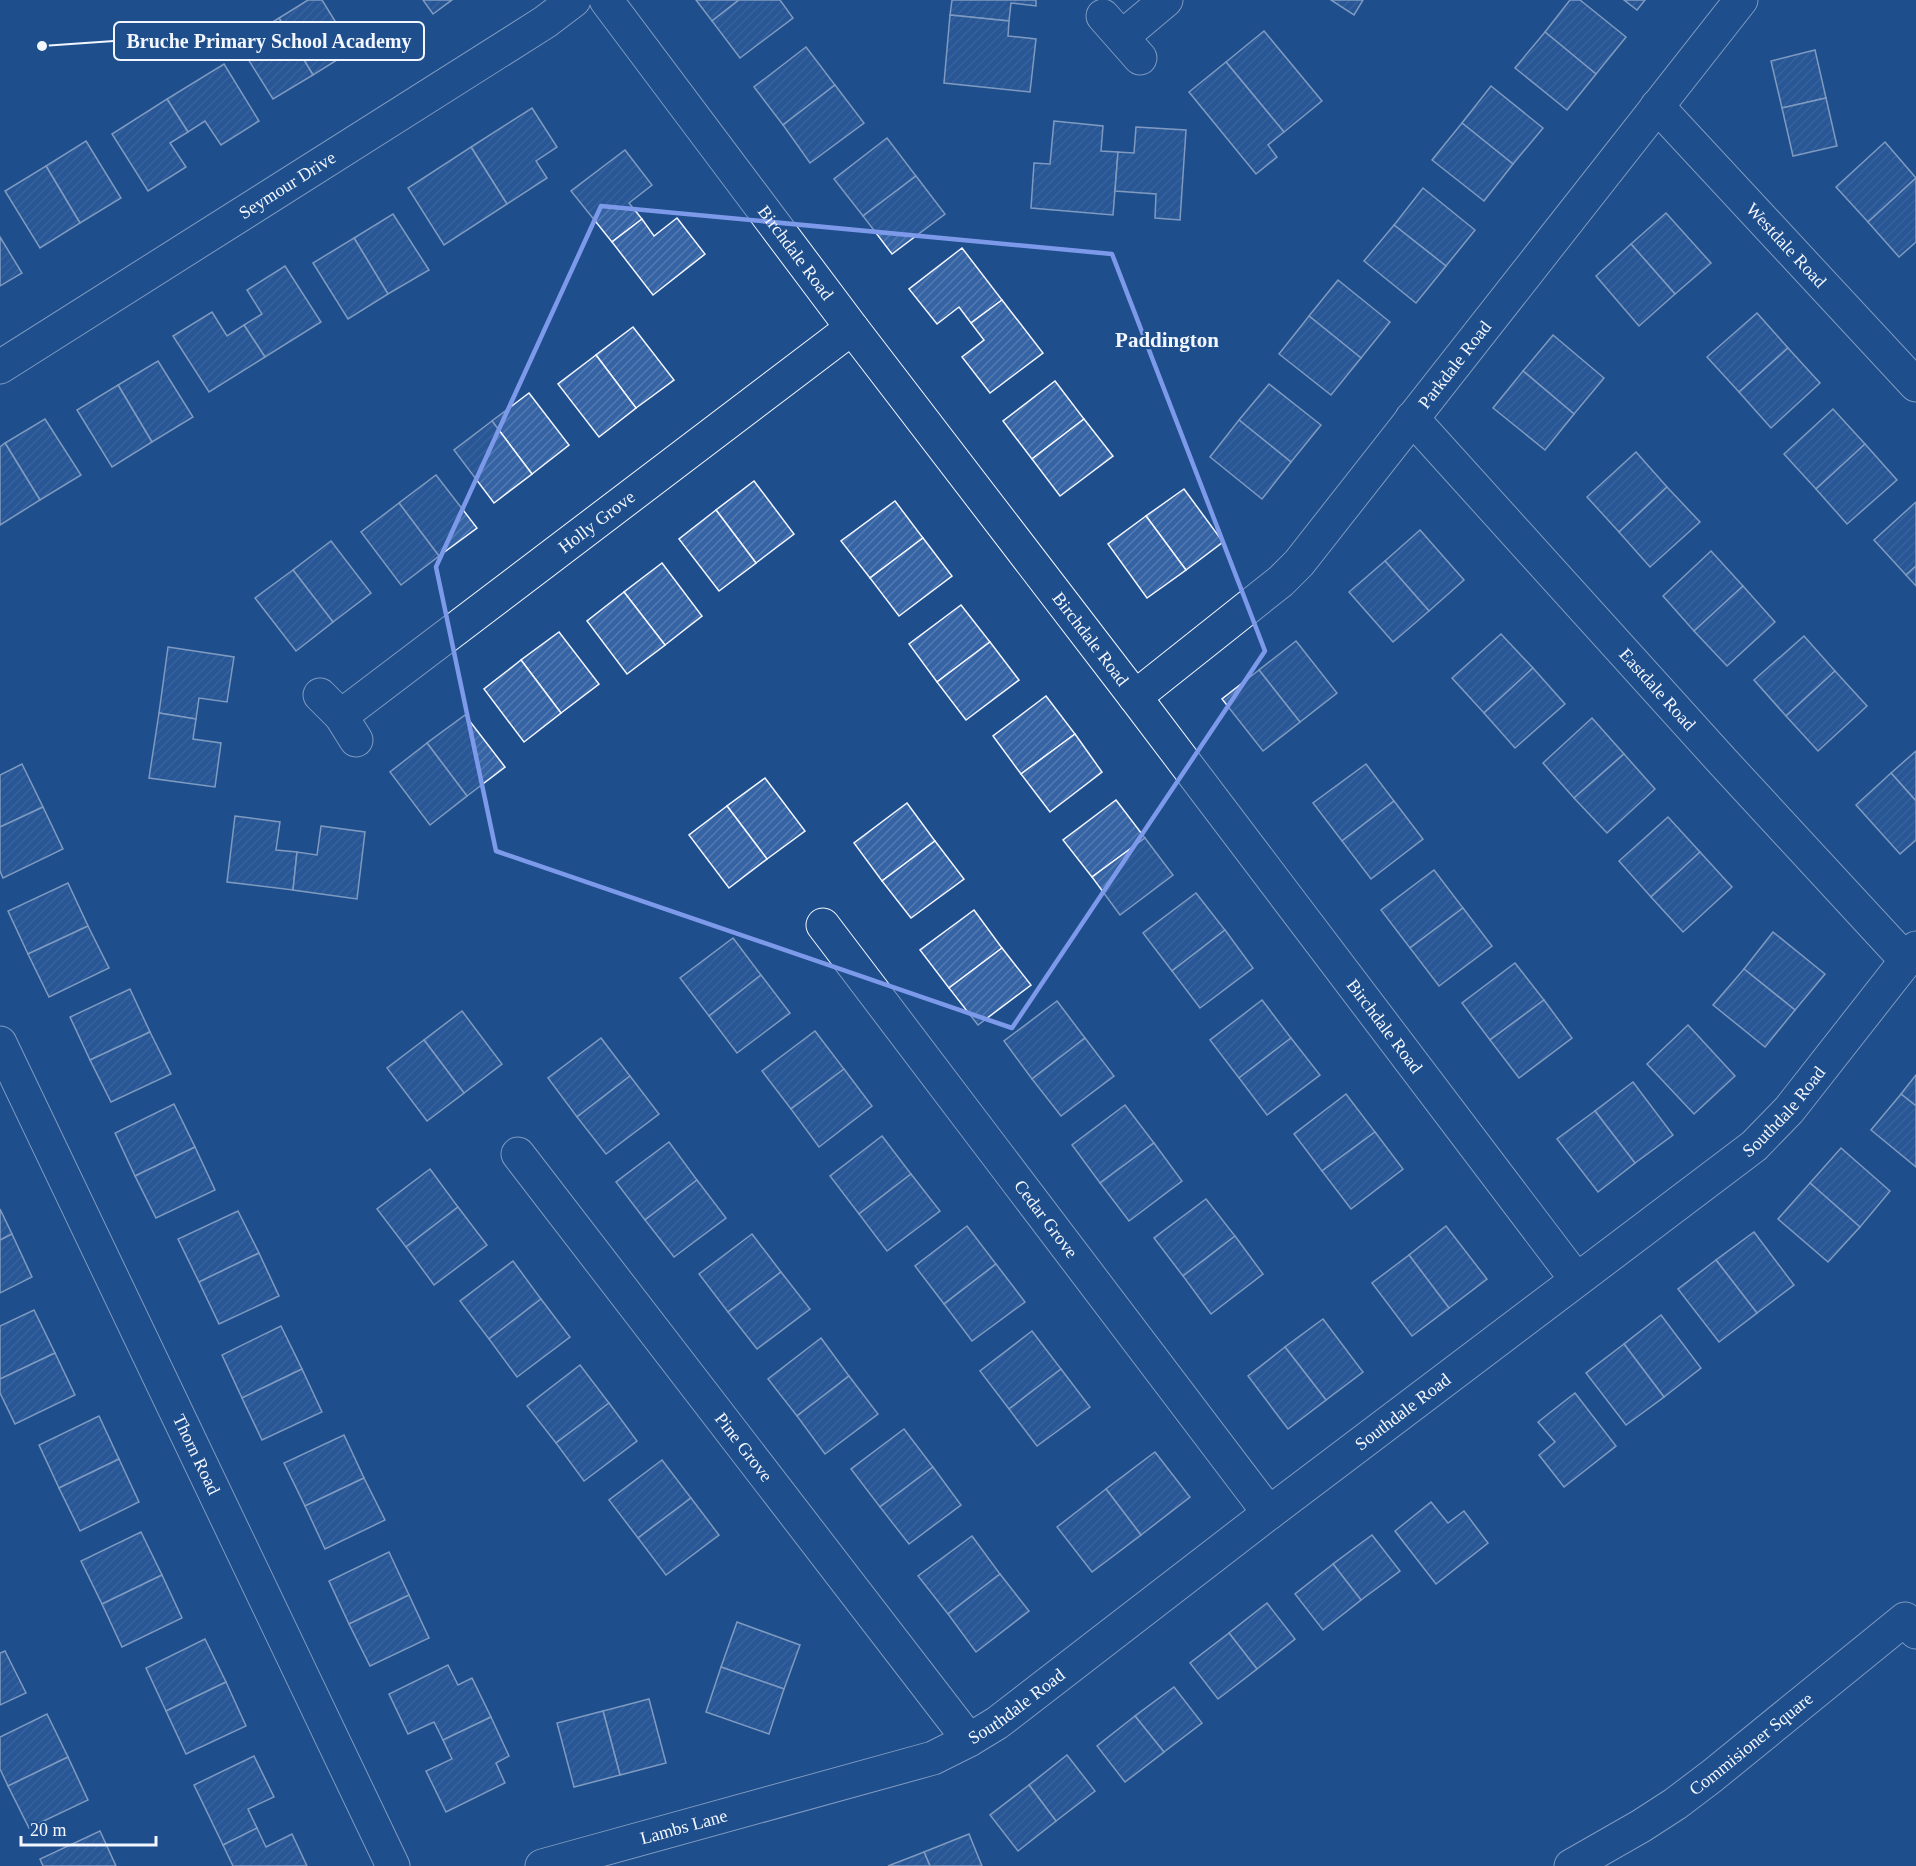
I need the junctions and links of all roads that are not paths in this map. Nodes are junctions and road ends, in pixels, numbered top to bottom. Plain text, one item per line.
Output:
1 (574, 0) edge
2 (606, 0) edge
3 (1166, 0) edge
4 (1741, 0) edge
5 (1122, 37) dead end
6 (1657, 106) junction
7 (852, 328) junction
8 (0, 367) edge
9 (1916, 385) edge
10 (1412, 418) junction
11 (1135, 697) junction
12 (339, 717) dead end
13 (822, 925) dead end
14 (1911, 954) edge
15 (0, 1043) edge
16 (518, 1154) dead end
17 (1576, 1279) junction
18 (1269, 1513) junction
19 (1912, 1620) edge
20 (969, 1740) junction
21 (825, 1787) joint
22 (393, 1866) edge
23 (542, 1866) edge
24 (1571, 1866) edge

1 - 8 street, Seymour Drive
2 - 7 street, Birchdale Road
3 - 5 street
4 - 6 street, Parkdale Road
6 - 9 street, Westdale Road
6 - 10 street, Parkdale Road
7 - 11 street, Birchdale Road
7 - 12 street, Holly Grove
10 - 11 street, Parkdale Road
10 - 14 street, Eastdale Road
11 - 17 street, Birchdale Road
13 - 18 street, Cedar Grove
14 - 17 street, Southdale Road
15 - 22 street, Thorn Road
16 - 20 street, Pine Grove
17 - 18 street, Southdale Road
18 - 20 street, Southdale Road
19 - 24 street, Commisioner Square
20 - 21 street, Southdale Road
21 - 23 street, Lambs Lane

